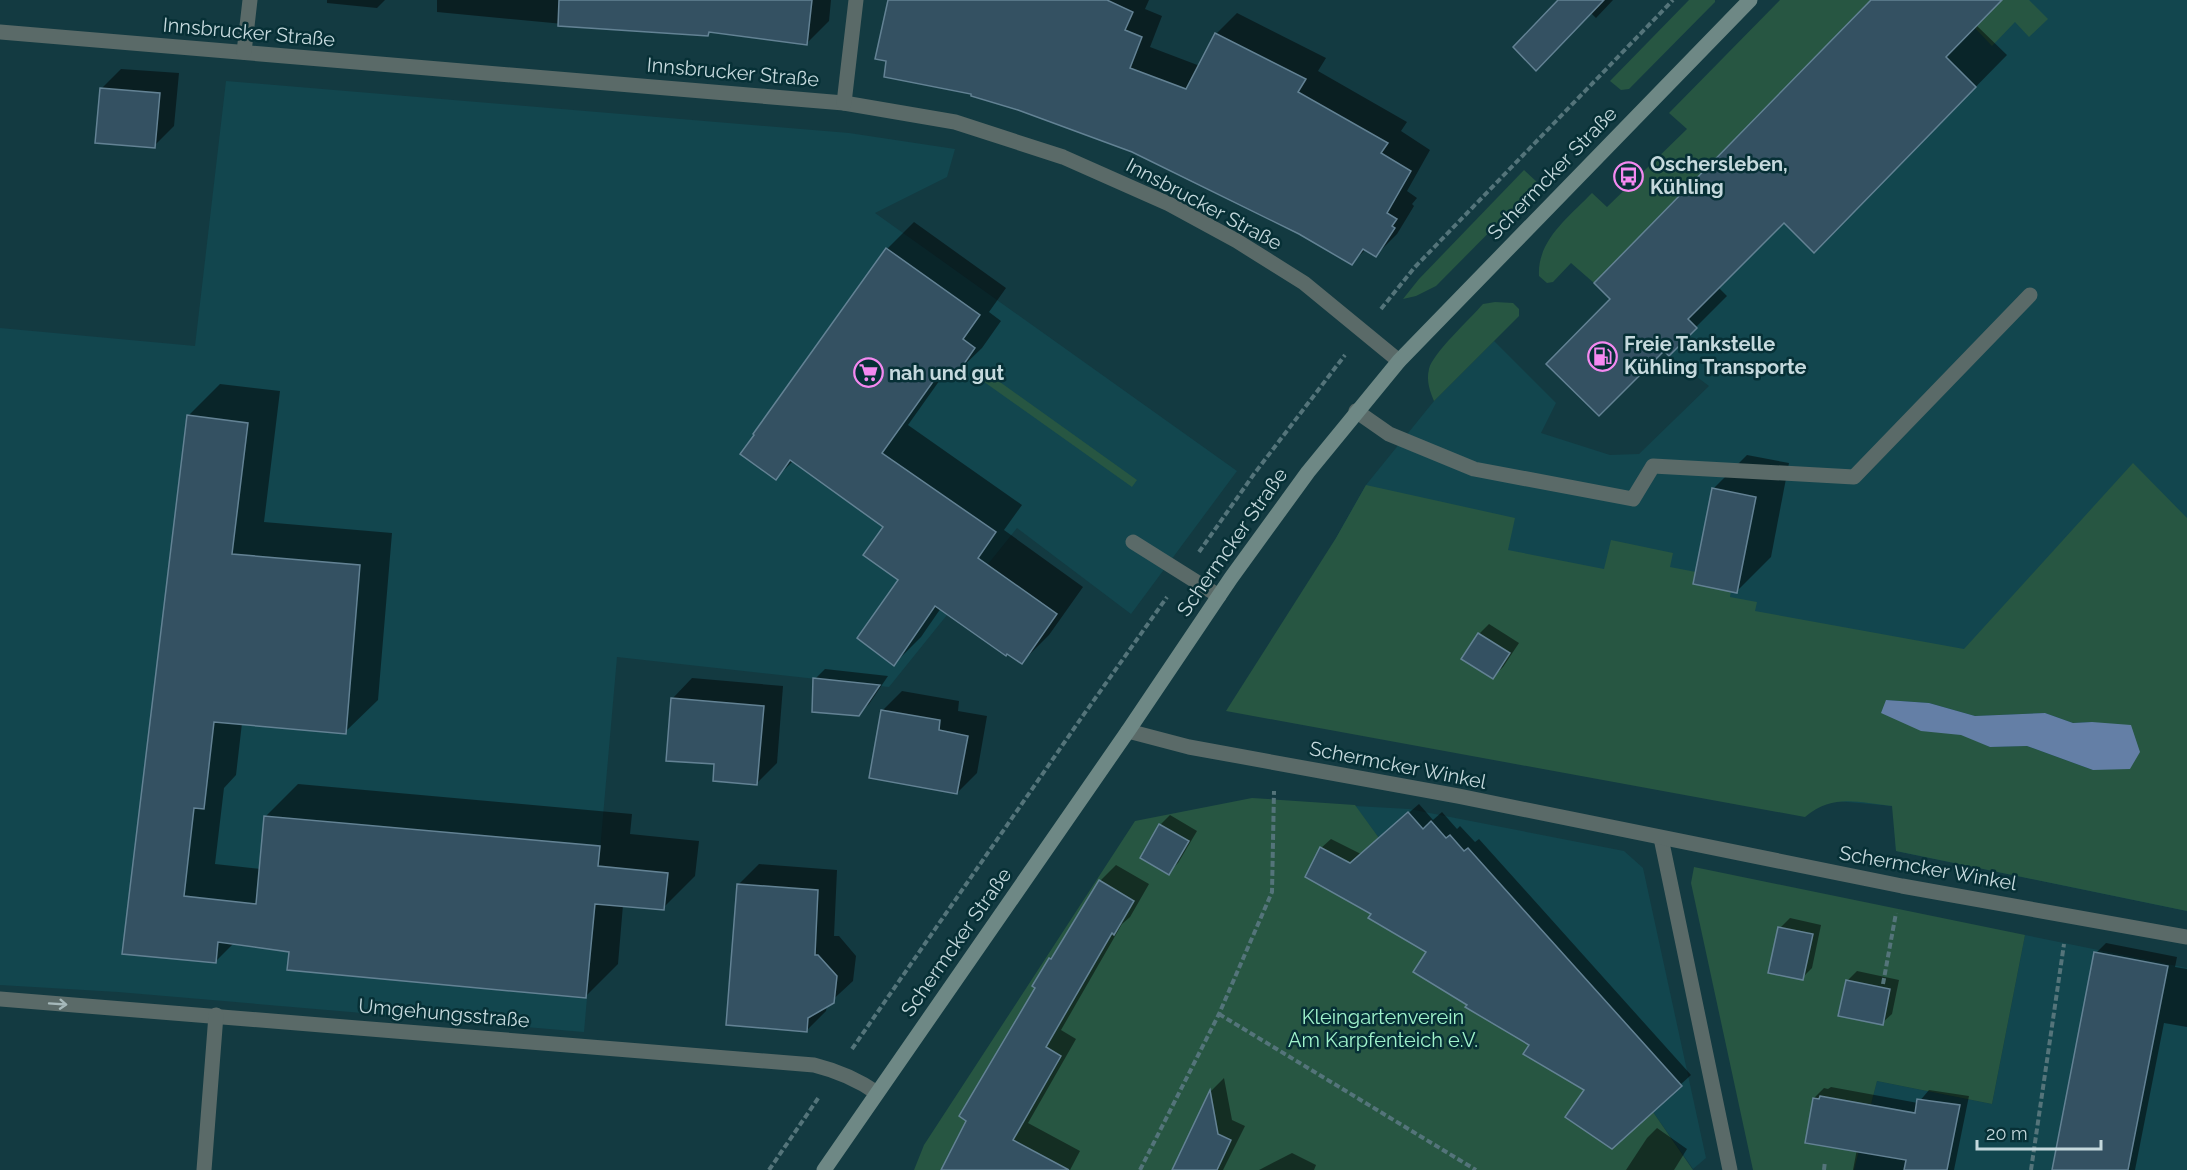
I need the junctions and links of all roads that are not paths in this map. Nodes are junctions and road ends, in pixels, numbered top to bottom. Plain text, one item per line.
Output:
1 (250, 0) edge
2 (856, 0) edge
3 (1750, 0) edge
4 (0, 32) edge
5 (244, 52) junction
6 (844, 103) junction
7 (2030, 296) dead end
8 (1399, 361) junction
9 (1356, 411) junction
10 (1133, 542) dead end
11 (1219, 596) junction
12 (1128, 730) junction
13 (1661, 838) junction
14 (2187, 937) edge
15 (0, 999) edge
16 (216, 1016) junction
17 (877, 1093) junction
18 (204, 1170) edge
19 (824, 1170) edge
20 (1730, 1170) edge

1 - 5 street
2 - 6 street
3 - 8 main road, Schermcker Straße
4 - 5 street, Innsbrucker Straße
5 - 6 street, Innsbrucker Straße
6 - 8 street, Innsbrucker Straße
7 - 9 street
8 - 9 main road, Schermcker Straße
9 - 11 main road, Schermcker Straße
10 - 11 street
11 - 12 main road, Schermcker Straße
12 - 13 street, Schermcker Winkel
12 - 17 main road, Schermcker Straße
13 - 14 street, Schermcker Winkel
13 - 20 street
15 -> 16 street, Umgehungsstraße
16 - 17 street, Umgehungsstraße
16 - 18 street
17 - 19 main road, Schermcker Straße

